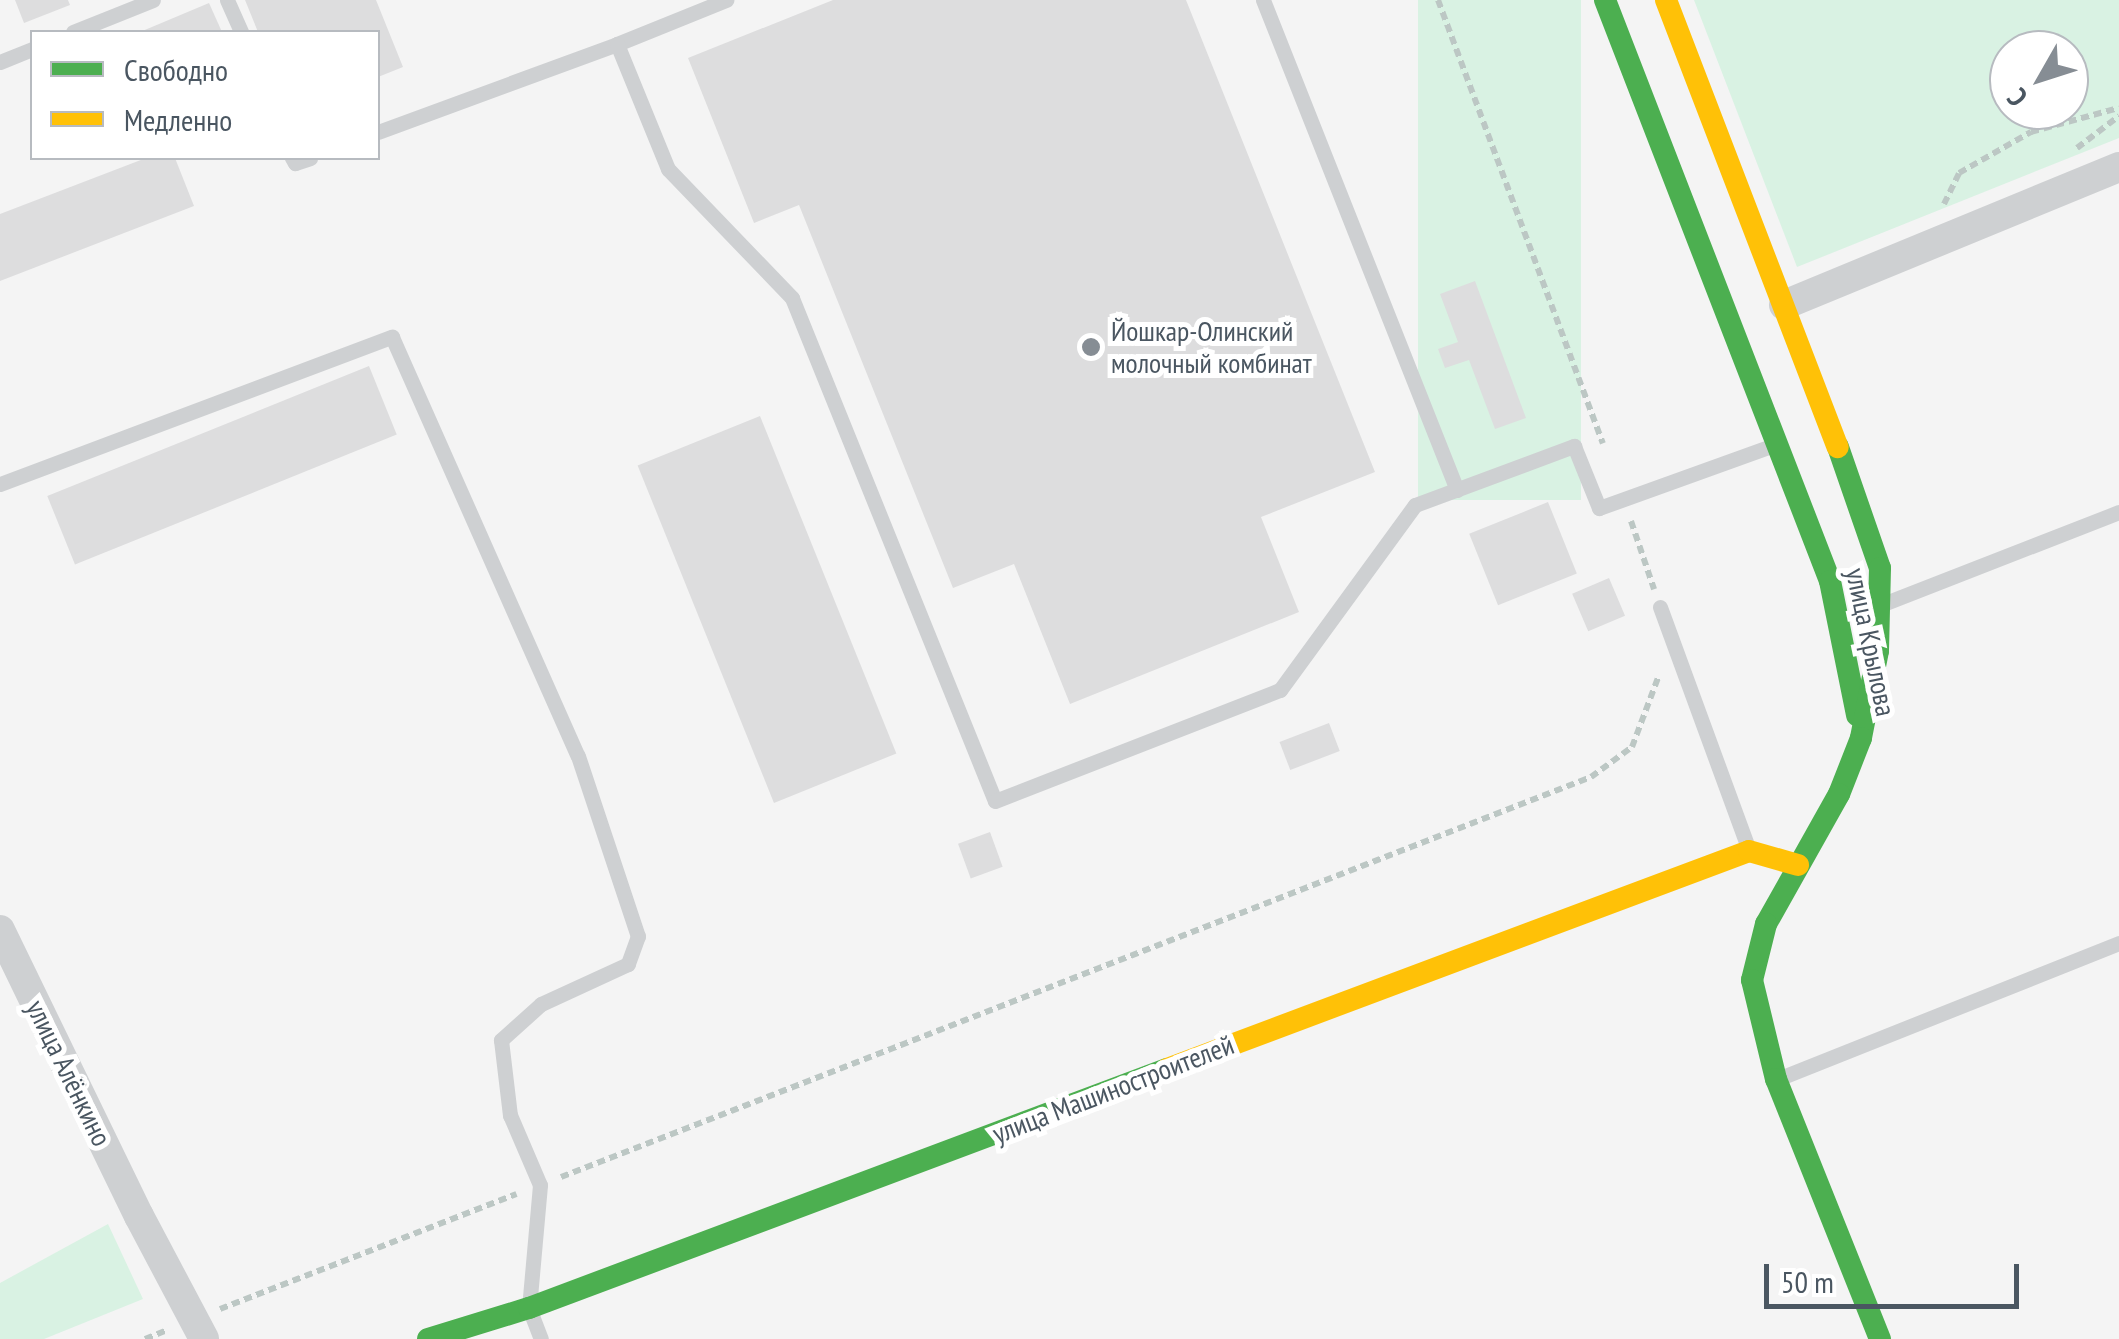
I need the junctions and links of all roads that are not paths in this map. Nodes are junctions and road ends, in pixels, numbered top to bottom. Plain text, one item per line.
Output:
1 (153, 0) edge
2 (227, 0) edge
3 (726, 0) edge
4 (1263, 0) edge
5 (1634, 0) edge
6 (1666, 0) edge
7 (1607, 5) edge
8 (78, 30) edge
9 (240, 30) edge
10 (616, 44) junction
11 (30, 50) edge
12 (0, 62) edge
13 (380, 131) edge
14 (2119, 166) edge
15 (1784, 305) junction
16 (1778, 444) junction
17 (0, 484) edge
18 (1457, 490) junction
19 (2119, 512) edge
20 (1879, 606) junction
21 (1660, 607) road end
22 (1861, 738) junction
23 (1749, 851) junction
24 (1798, 865) junction
25 (0, 930) edge
26 (2119, 942) edge
27 (1776, 1079) junction
28 (529, 1308) junction
29 (198, 1330) edge
30 (428, 1339) edge
31 (540, 1339) edge
32 (1880, 1339) edge

1 - 8 lane
2 - 9 lane
3 - 10 lane
4 - 18 lane
5 - 7 street
6 - 15 street, улица Крылова
7 - 16 street, улица Крылова
10 - 13 lane
10 - 18 lane
11 - 12 lane
14 - 15 street
15 - 20 street, улица Крылова
16 - 18 lane
16 - 22 street, улица Крылова
17 - 28 lane
19 - 20 lane
20 - 22 street, улица Крылова
21 - 23 lane
22 - 24 street
23 - 24 street
23 - 28 street, улица Машиностроителей
24 - 27 street
25 - 29 street, улица Алёнкино
26 - 27 lane
27 - 32 street
28 - 30 street, улица Машиностроителей
28 - 31 lane

